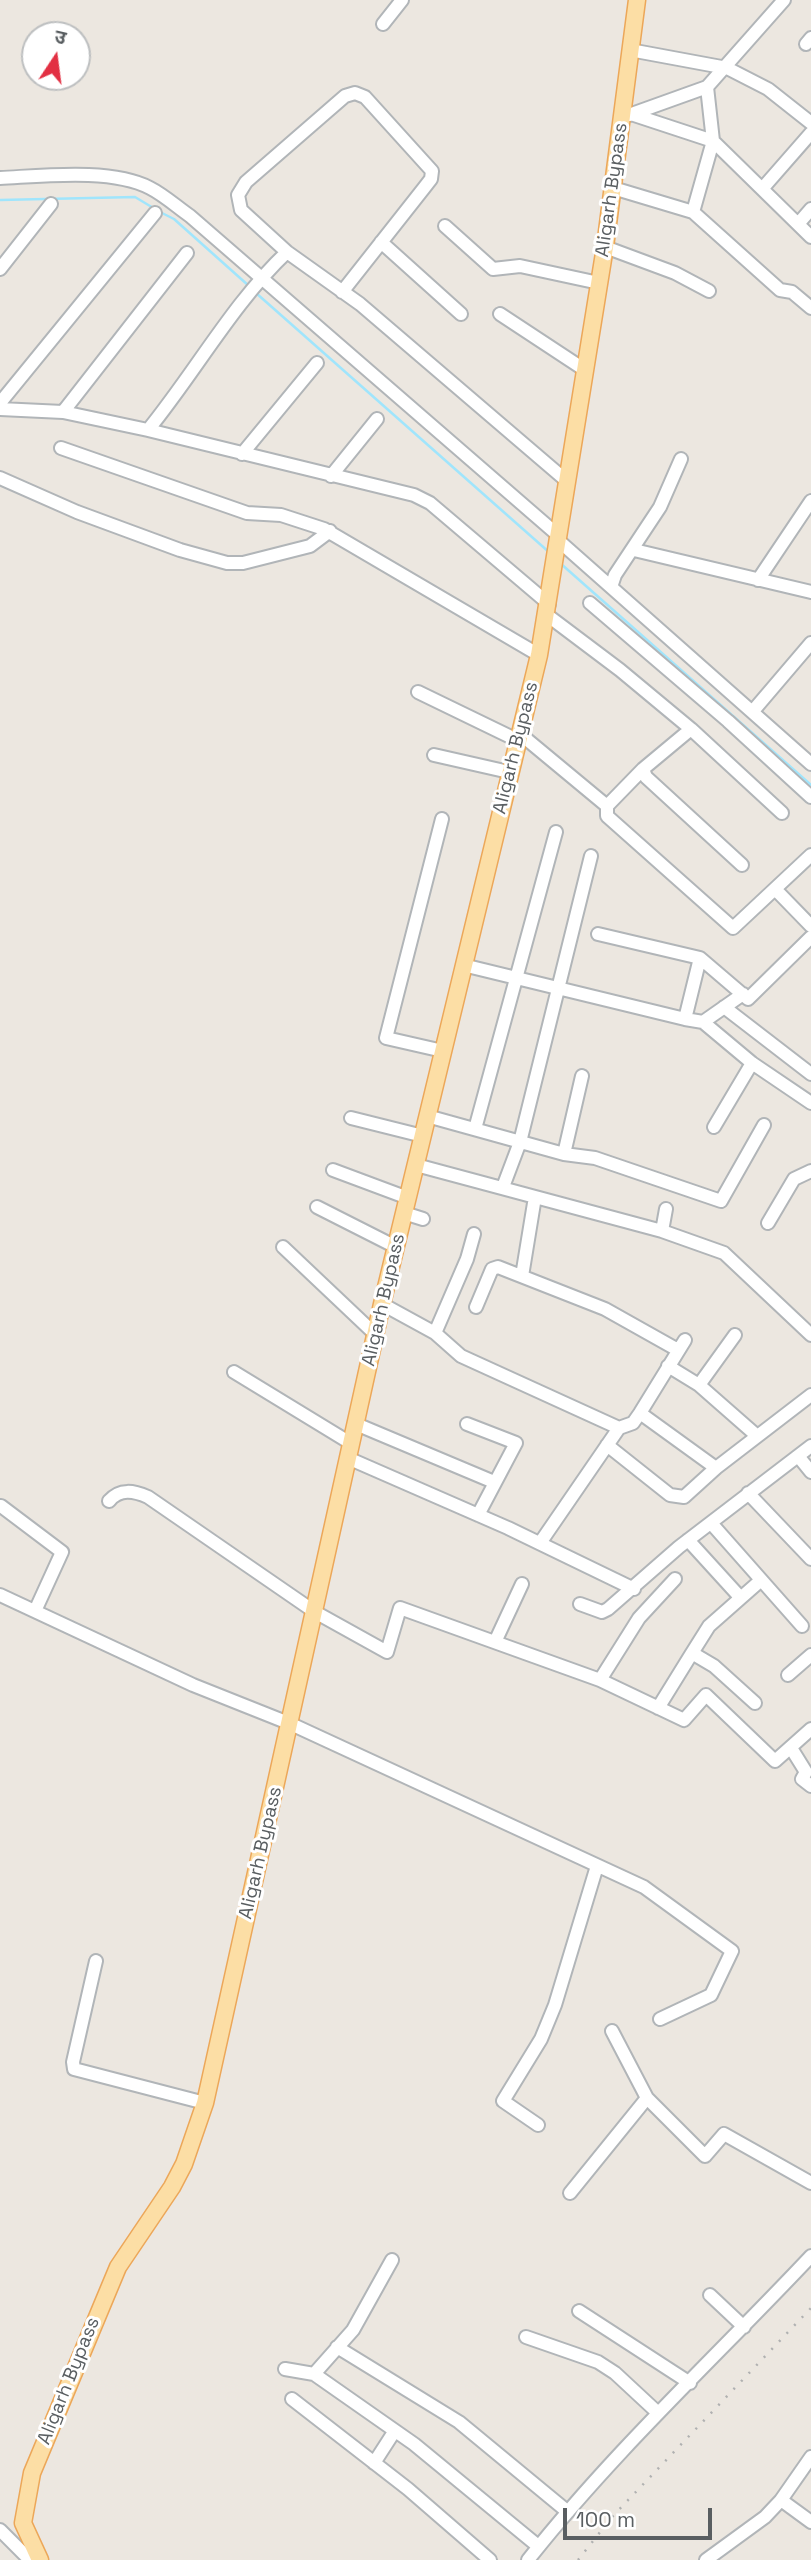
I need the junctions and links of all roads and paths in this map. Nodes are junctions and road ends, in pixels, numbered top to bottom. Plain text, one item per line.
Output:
1 (402, 0) edge
2 (637, 0) edge
3 (784, 0) edge
4 (383, 24) dead end
5 (630, 50) junction
6 (727, 68) junction
7 (707, 87) junction
8 (626, 116) junction
9 (811, 123) edge
10 (811, 133) edge
11 (713, 141) junction
12 (0, 178) edge
13 (613, 188) junction
14 (762, 189) junction
15 (51, 204) dead end
16 (811, 209) edge
17 (693, 212) junction
18 (155, 213) dead end
19 (798, 224) junction
20 (445, 226) dead end
21 (811, 237) edge
22 (381, 242) junction
23 (605, 247) junction
24 (287, 252) junction
25 (187, 253) dead end
26 (0, 268) edge
27 (255, 283) junction
28 (599, 283) junction
29 (709, 291) dead end
30 (342, 292) junction
31 (811, 308) edge
32 (461, 314) dead end
33 (500, 314) dead end
34 (317, 363) dead end
35 (585, 370) junction
36 (0, 403) edge
37 (0, 409) edge
38 (63, 412) junction
39 (377, 419) dead end
40 (148, 430) junction
41 (61, 448) dead end
42 (242, 454) junction
43 (681, 459) dead end
44 (331, 476) junction
45 (0, 478) edge
46 (568, 482) junction
47 (811, 502) edge
48 (805, 521) edge
49 (330, 531) junction
50 (558, 542) junction
51 (634, 550) junction
52 (758, 579) junction
53 (611, 587) junction
54 (811, 592) edge
55 (590, 603) dead end
56 (548, 610) junction
57 (811, 643) edge
58 (539, 655) junction
59 (418, 692) dead end
60 (753, 711) junction
61 (691, 729) junction
62 (518, 736) junction
63 (434, 755) dead end
64 (811, 764) edge
65 (643, 769) junction
66 (509, 772) junction
67 (811, 797) edge
68 (607, 806) junction
69 (782, 813) dead end
70 (442, 819) dead end
71 (556, 832) dead end
72 (811, 855) edge
73 (591, 856) dead end
74 (742, 865) dead end
75 (775, 889) junction
76 (811, 926) edge
77 (598, 934) dead end
78 (811, 937) edge
79 (700, 958) junction
80 (463, 965) junction
81 (516, 978) junction
82 (557, 988) junction
83 (743, 994) junction
84 (724, 1007) junction
85 (685, 1019) junction
86 (703, 1022) junction
87 (443, 1051) junction
88 (752, 1063) junction
89 (811, 1074) edge
90 (582, 1076) dead end
91 (811, 1103) edge
92 (427, 1116) junction
93 (351, 1118) dead end
94 (765, 1125) dead end
95 (715, 1127) dead end
96 (475, 1129) junction
97 (422, 1136) junction
98 (520, 1142) junction
99 (564, 1154) junction
100 (416, 1165) junction
101 (333, 1170) dead end
102 (811, 1171) edge
103 (503, 1187) junction
104 (536, 1197) junction
105 (406, 1206) junction
106 (317, 1207) dead end
107 (666, 1209) dead end
108 (423, 1219) dead end
109 (768, 1223) dead end
110 (662, 1231) junction
111 (474, 1234) dead end
112 (283, 1247) dead end
113 (396, 1247) junction
114 (522, 1276) junction
115 (382, 1304) junction
116 (476, 1307) dead end
117 (435, 1333) junction
118 (376, 1335) junction
119 (735, 1335) dead end
120 (811, 1335) edge
121 (668, 1366) junction
122 (234, 1372) dead end
123 (699, 1385) junction
124 (811, 1395) edge
125 (640, 1413) junction
126 (356, 1424) junction
127 (467, 1424) dead end
128 (619, 1429) junction
129 (756, 1435) junction
130 (607, 1446) junction
131 (811, 1446) edge
132 (351, 1452) junction
133 (798, 1456) junction
134 (716, 1468) junction
135 (811, 1472) edge
136 (494, 1482) junction
137 (748, 1493) junction
138 (109, 1501) dead end
139 (1, 1506) edge
140 (478, 1516) junction
141 (711, 1523) junction
142 (688, 1540) junction
143 (540, 1543) junction
144 (811, 1559) edge
145 (675, 1579) dead end
146 (760, 1581) junction
147 (522, 1584) dead end
148 (634, 1589) junction
149 (0, 1595) edge
150 (740, 1596) junction
151 (580, 1604) dead end
152 (35, 1611) junction
153 (315, 1612) junction
154 (802, 1626) dead end
155 (495, 1642) junction
156 (692, 1653) junction
157 (811, 1654) edge
158 (788, 1675) dead end
159 (600, 1680) junction
160 (755, 1703) dead end
161 (658, 1708) junction
162 (291, 1724) junction
163 (811, 1729) edge
164 (791, 1748) junction
165 (811, 1786) edge
166 (597, 1866) junction
167 (96, 1961) dead end
168 (660, 2020) dead end
169 (612, 2031) dead end
170 (648, 2098) junction
171 (205, 2103) junction
172 (538, 2125) dead end
173 (811, 2183) edge
174 (570, 2193) dead end
175 (811, 2256) edge
176 (392, 2260) dead end
177 (710, 2295) dead end
178 (579, 2311) dead end
179 (744, 2328) junction
180 (526, 2337) dead end
181 (337, 2347) junction
182 (285, 2369) dead end
183 (314, 2374) junction
184 (690, 2383) junction
185 (292, 2399) dead end
186 (657, 2412) junction
187 (394, 2432) junction
188 (811, 2456) edge
189 (374, 2463) junction
190 (781, 2500) junction
191 (568, 2512) junction
192 (811, 2522) edge
193 (0, 2530) edge
194 (538, 2546) junction
195 (30, 2560) edge
196 (40, 2560) edge
197 (490, 2560) edge
198 (528, 2560) edge
199 (706, 2560) edge

1 - 4 street
2 - 5 main road, Aligarh Bypass
3 - 6 street
5 - 6 street
5 - 8 main road, Aligarh Bypass
6 - 7 street
6 - 9 street
7 - 8 street
7 - 11 street
8 - 11 street
8 - 13 main road, Aligarh Bypass
10 - 14 street
11 - 14 street
11 - 17 street
12 - 27 street
13 - 17 street
13 - 23 main road, Aligarh Bypass
14 - 19 street
15 - 26 street
16 - 19 street
17 - 31 street
18 - 36 street
19 - 21 street
20 - 28 street
22 - 24 street
22 - 30 street
22 - 32 street
23 - 28 main road, Aligarh Bypass
23 - 29 street
24 - 27 street
24 - 30 street
25 - 38 street
27 - 40 street
27 - 50 street
28 - 35 main road, Aligarh Bypass
30 - 46 street
33 - 35 street
34 - 42 street
35 - 46 main road, Aligarh Bypass
37 - 38 street
38 - 40 street
39 - 44 street
40 - 42 street
41 - 49 street
42 - 44 street
43 - 51 street
44 - 56 street
45 - 49 street
46 - 50 main road, Aligarh Bypass
47 - 48 street
48 - 52 street
49 - 58 street
50 - 53 street
50 - 56 main road, Aligarh Bypass
51 - 52 street
51 - 53 street
52 - 54 street
53 - 60 street
55 - 67 street
56 - 58 main road, Aligarh Bypass
56 - 61 street
57 - 60 street
58 - 62 main road, Aligarh Bypass
59 - 62 street
60 - 64 street
61 - 65 street
61 - 69 street
62 - 66 main road, Aligarh Bypass
62 - 68 street
63 - 66 street
65 - 68 street
65 - 74 street
66 - 80 main road, Aligarh Bypass
68 - 75 street
70 - 87 street
71 - 81 street
72 - 75 street
73 - 82 street
75 - 76 street
77 - 79 street
78 - 83 street
79 - 83 street
79 - 85 street
80 - 81 street
80 - 87 main road, Aligarh Bypass
81 - 82 street
81 - 96 street
82 - 85 street
82 - 98 street
83 - 84 street
84 - 86 street
84 - 89 street
85 - 86 street
86 - 88 street
87 - 92 main road, Aligarh Bypass
88 - 91 street
88 - 95 street
90 - 99 street
92 - 96 street
92 - 97 main road, Aligarh Bypass
93 - 97 street
94 - 99 street
96 - 98 street
97 - 100 main road, Aligarh Bypass
98 - 99 street
98 - 103 street
100 - 103 street
100 - 105 main road, Aligarh Bypass
101 - 105 street
102 - 109 street
103 - 104 street
104 - 110 street
104 - 114 street
105 - 108 street
105 - 113 main road, Aligarh Bypass
106 - 113 street
107 - 110 street
110 - 120 street
111 - 117 street
112 - 118 street
113 - 115 main road, Aligarh Bypass
114 - 116 street
114 - 121 street
115 - 117 street
115 - 118 main road, Aligarh Bypass
117 - 128 street
118 - 126 main road, Aligarh Bypass
119 - 123 street
121 - 123 street
121 - 125 street
122 - 132 street
123 - 129 street
124 - 129 street
125 - 128 street
125 - 134 street
126 - 132 main road, Aligarh Bypass
126 - 136 street
127 - 136 street
128 - 130 street
129 - 134 street
130 - 134 street
130 - 143 street
131 - 133 street
132 - 140 street
132 - 153 main road, Aligarh Bypass
133 - 135 street
133 - 137 street
136 - 140 street
137 - 141 street
137 - 144 street
138 - 153 street
139 - 152 street
140 - 143 street
141 - 142 street
141 - 146 street
142 - 148 street
142 - 150 street
143 - 148 street
145 - 159 street
146 - 150 street
146 - 154 street
147 - 155 street
148 - 151 street
149 - 152 street
150 - 156 street
152 - 162 street
153 - 155 street
153 - 162 main road, Aligarh Bypass
155 - 159 street
156 - 160 street
156 - 161 street
157 - 158 street
159 - 161 street
161 - 164 street
162 - 166 street
162 - 171 main road, Aligarh Bypass
163 - 164 street
164 - 165 street
166 - 168 street
166 - 172 street
167 - 171 street
169 - 170 street
170 - 173 street
170 - 174 street
171 - 196 main road, Aligarh Bypass
175 - 179 street
176 - 181 street
177 - 179 street
178 - 184 street
179 - 184 street
180 - 186 street
181 - 183 street
181 - 191 street
182 - 183 street
183 - 187 street
184 - 186 street
185 - 189 street
186 - 191 street
187 - 189 street
187 - 194 street
188 - 190 street
189 - 197 street
190 - 192 street
190 - 199 street
191 - 194 street
193 - 195 street
194 - 198 street

